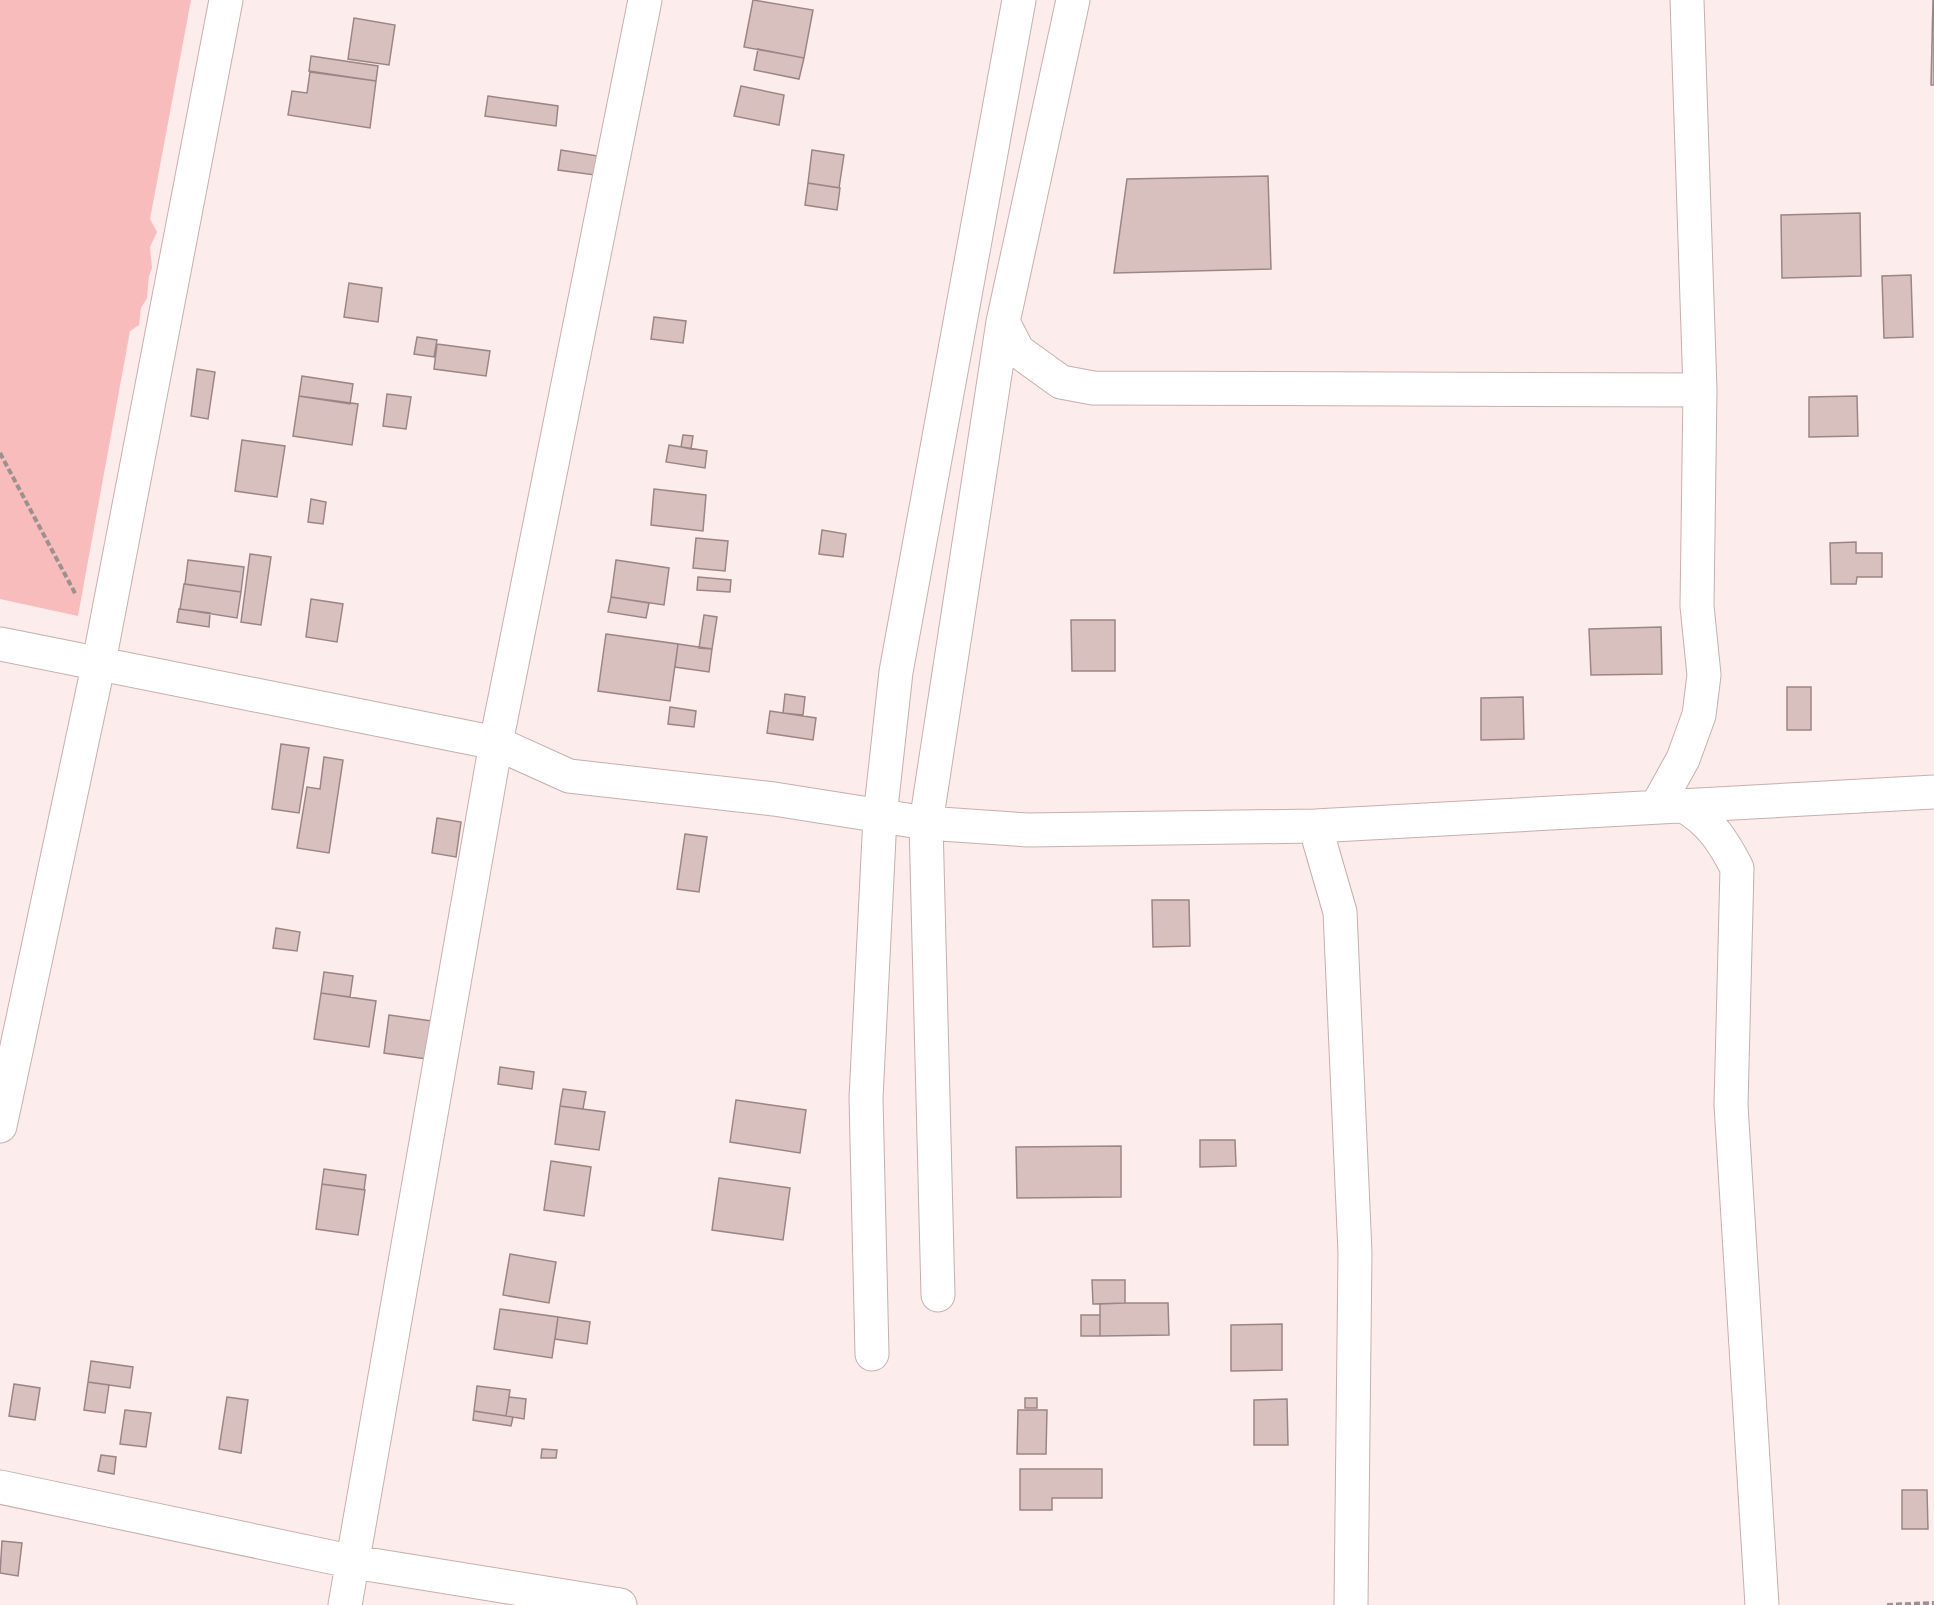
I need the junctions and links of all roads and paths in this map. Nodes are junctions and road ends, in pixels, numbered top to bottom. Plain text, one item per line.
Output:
1 (226, 0) edge
2 (645, 0) edge
3 (1019, 0) edge
4 (1073, 0) edge
5 (1688, 0) edge
6 (1003, 322) junction
7 (1700, 390) junction
8 (0, 453) edge
9 (79, 599) dead end
10 (0, 644) edge
11 (99, 662) junction
12 (496, 743) junction
13 (1934, 792) edge
14 (1671, 806) junction
15 (880, 817) junction
16 (926, 823) junction
17 (1315, 826) junction
18 (0, 1125) edge
19 (938, 1294) dead end
20 (872, 1354) dead end
21 (0, 1487) edge
22 (354, 1562) junction
23 (1934, 1603) edge
24 (345, 1605) edge
25 (621, 1605) edge
26 (1351, 1605) edge
27 (1762, 1605) edge
28 (1887, 1605) edge

1 - 11 street
2 - 12 street
3 - 15 street
4 - 6 street
5 - 7 street
6 - 7 street
6 - 16 street
7 - 14 street
8 - 9 path
10 - 11 street
11 - 12 street
11 - 18 street
12 - 15 street
12 - 22 street
13 - 14 street
14 - 17 street
14 - 27 street
15 - 16 street
15 - 20 street
16 - 17 street
16 - 19 street
17 - 26 street
21 - 22 street
22 - 24 street
22 - 25 street
23 - 28 path

